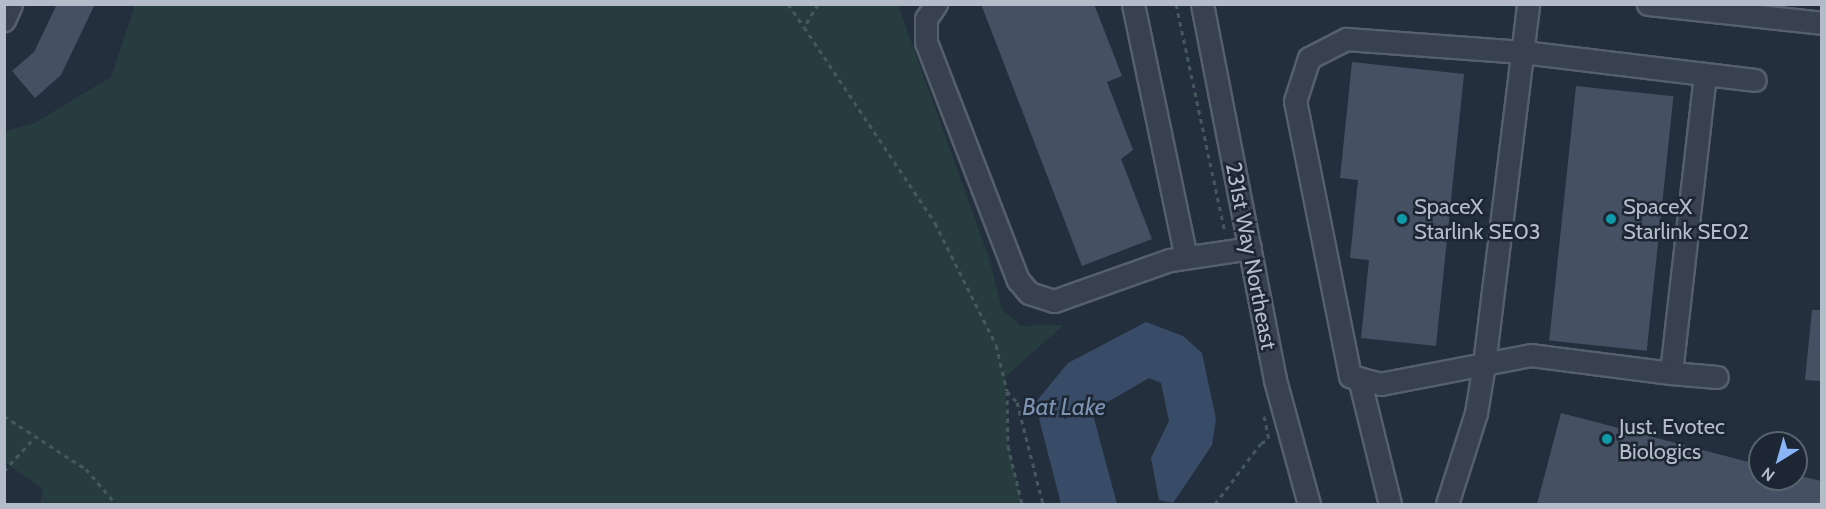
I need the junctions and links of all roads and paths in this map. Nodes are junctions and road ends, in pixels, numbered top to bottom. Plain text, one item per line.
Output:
1 (11, 4) edge
2 (788, 4) edge
3 (818, 4) edge
4 (936, 4) edge
5 (1176, 4) edge
6 (1202, 4) edge
7 (1528, 4) edge
8 (1648, 4) edge
9 (1134, 5) edge
10 (4, 20) edge
11 (1821, 23) edge
12 (804, 27) junction
13 (1524, 52) junction
14 (1705, 74) junction
15 (1755, 80) dead end
16 (1250, 248) junction
17 (1229, 253) junction
18 (1186, 258) junction
19 (1484, 364) junction
20 (1671, 373) junction
21 (1717, 376) dead end
22 (1359, 378) junction
23 (1007, 391) junction
24 (1262, 409) dead end
25 (4, 416) edge
26 (34, 438) junction
27 (4, 471) edge
28 (116, 504) edge
29 (1022, 504) edge
30 (1044, 504) edge
31 (1215, 504) edge
32 (1309, 504) edge
33 (1390, 504) edge
34 (1447, 504) edge

1 - 10 street
2 - 12 path
3 - 12 path
4 - 18 street
5 - 17 path
6 - 16 street, 231st Way Northeast
7 - 13 street
8 - 11 street
9 - 18 street
12 - 23 path
13 - 14 street
13 - 19 street
13 - 22 street
14 - 15 street
14 - 20 street
16 - 17 street
16 - 32 street, 231st Way Northeast
17 - 18 street
19 - 20 street
19 - 22 street
19 - 34 street
20 - 21 street
22 - 33 street
23 - 29 path
23 - 30 path
24 - 31 path
25 - 26 path
26 - 27 path
26 - 28 path

